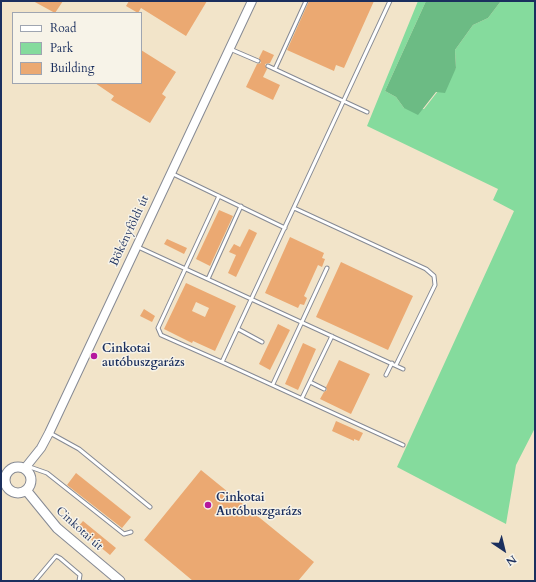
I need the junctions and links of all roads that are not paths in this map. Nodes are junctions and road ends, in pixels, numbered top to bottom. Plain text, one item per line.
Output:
1 (252, 1) edge
2 (306, 1) edge
3 (390, 1) edge
4 (230, 49) junction
5 (258, 61) dead end
6 (268, 66) dead end
7 (275, 69) junction
8 (344, 102) junction
9 (367, 112) dead end
10 (171, 173) junction
11 (219, 196) junction
12 (241, 206) junction
13 (294, 208) junction
14 (285, 228) junction
15 (136, 246) junction
16 (184, 268) junction
17 (327, 268) dead end
18 (208, 279) junction
19 (252, 299) junction
20 (302, 322) junction
21 (238, 329) junction
22 (332, 336) junction
23 (262, 342) dead end
24 (222, 362) junction
25 (392, 363) junction
26 (396, 365) junction
27 (403, 369) dead end
28 (386, 375) dead end
29 (310, 382) junction
30 (273, 384) junction
31 (324, 389) dead end
32 (302, 398) junction
33 (49, 433) junction
34 (403, 445) dead end
35 (26, 467) junction
36 (3, 476) edge
37 (26, 490) junction
38 (150, 507) dead end
39 (131, 532) dead end
40 (35, 581) edge
41 (79, 581) edge
42 (120, 581) edge

1 - 4 street, Bökényföldi út
2 - 7 lane
3 - 8 lane
4 - 5 lane
4 - 10 street, Bökényföldi út
6 - 7 lane
7 - 8 lane
8 - 9 lane
8 - 13 lane
10 - 11 lane
10 - 15 street, Bökényföldi út
11 - 12 lane
11 - 16 lane
12 - 14 lane
12 - 18 lane
13 - 14 lane
13 - 26 lane
14 - 19 lane
15 - 16 lane
15 - 33 street, Bökényföldi út
16 - 18 lane
16 - 24 lane
17 - 20 lane
18 - 19 lane
19 - 20 lane
19 - 21 lane
20 - 22 lane
20 - 30 lane
21 - 23 lane
21 - 24 lane
22 - 25 lane
22 - 29 lane
24 - 30 lane
25 - 26 lane
25 - 28 lane
26 - 27 lane
29 - 31 lane
29 - 32 lane
30 - 32 lane
32 - 34 lane
33 - 35 street, Bökényföldi út
33 - 38 lane
35 - 36 main road
35 - 37 main road
35 - 39 lane
36 - 37 main road
37 - 42 main road, Cinkotai út
40 - 41 lane

